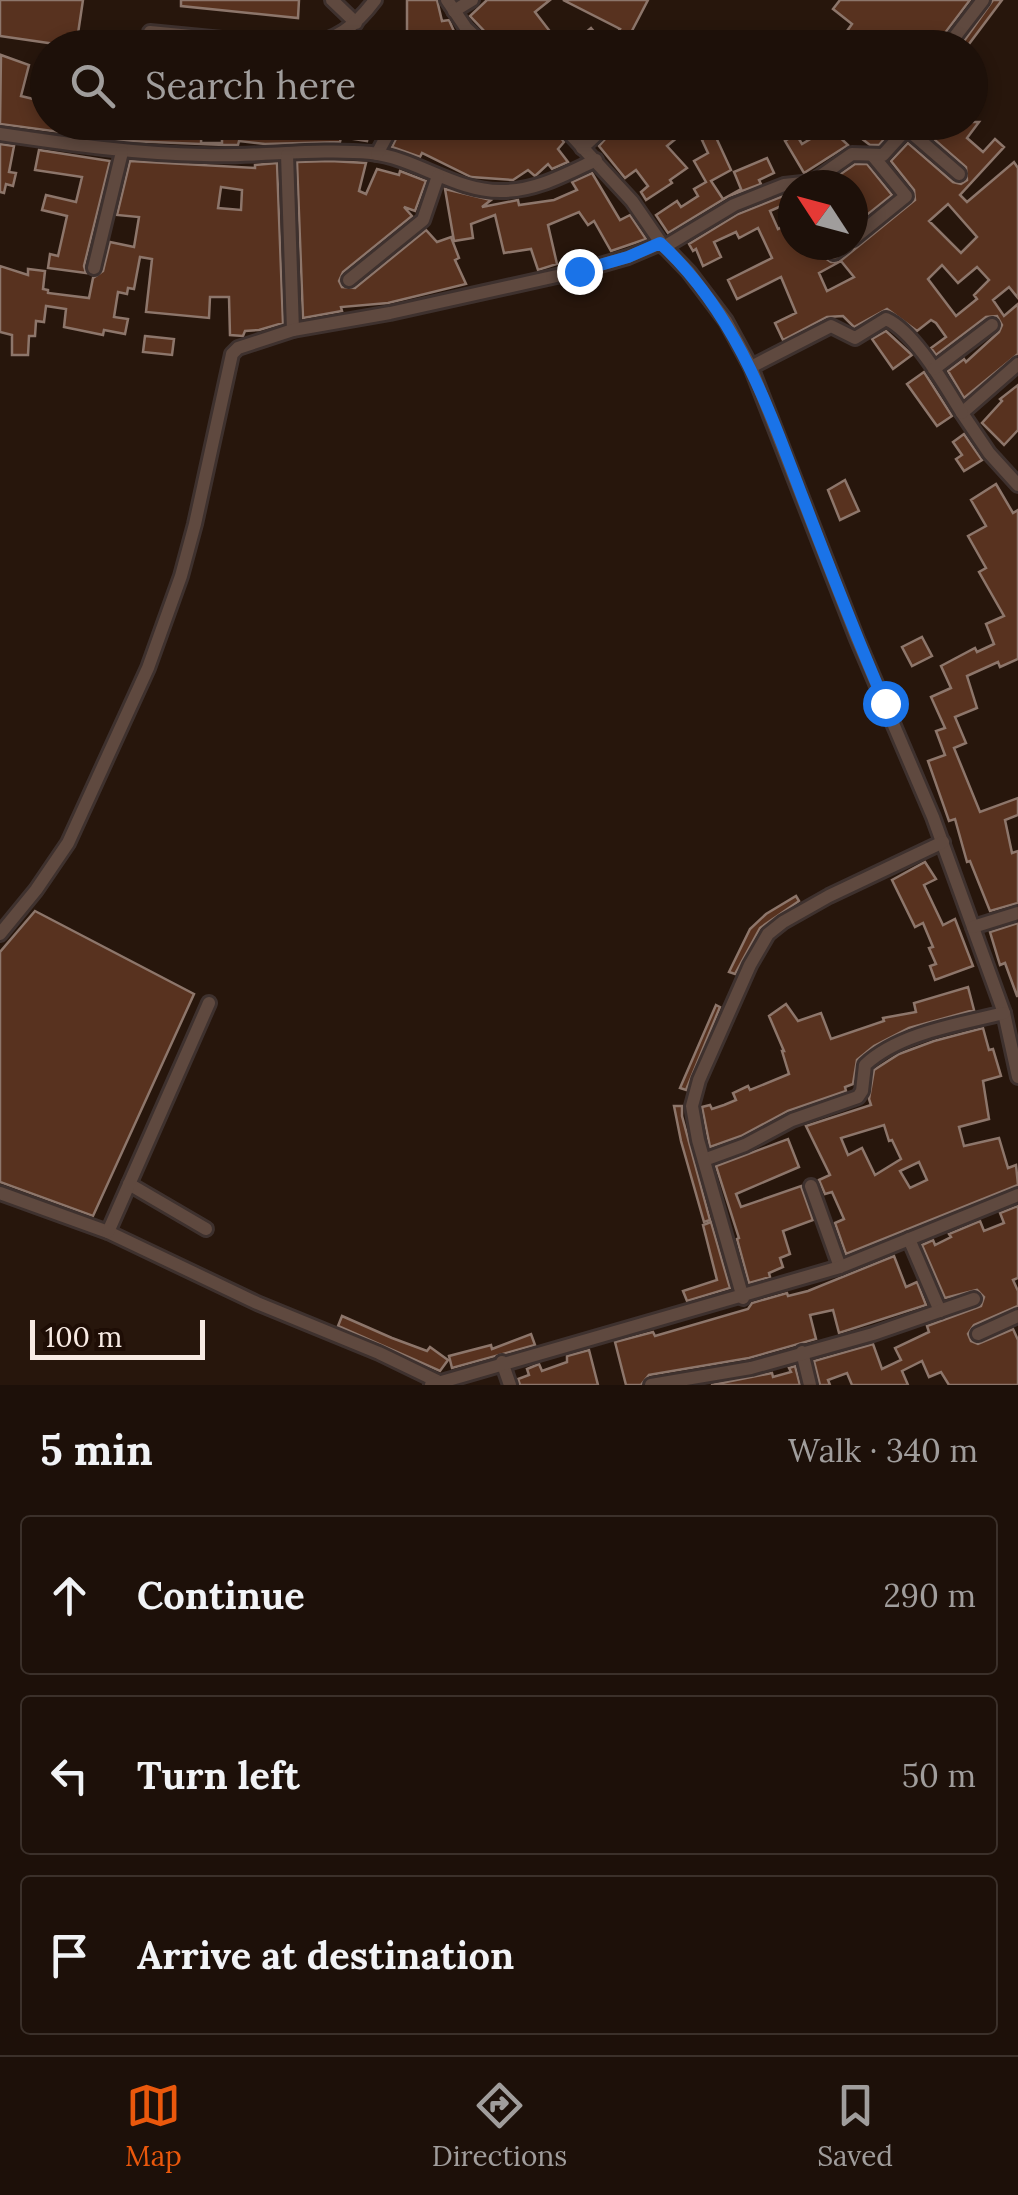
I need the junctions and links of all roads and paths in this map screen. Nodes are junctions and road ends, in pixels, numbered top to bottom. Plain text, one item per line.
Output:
1 (332, 0) edge
2 (375, 0) edge
3 (472, 0) edge
4 (983, 0) edge
5 (450, 6) edge
6 (356, 23) junction
7 (345, 30) edge
8 (471, 30) edge
9 (959, 30) edge
10 (0, 134) edge
11 (30, 138) edge
12 (41, 140) edge
13 (384, 140) edge
14 (575, 140) edge
15 (591, 140) edge
16 (897, 140) edge
17 (924, 140) edge
18 (582, 148) junction
19 (122, 152) junction
20 (377, 154) junction
21 (287, 155) junction
22 (874, 156) junction
23 (596, 160) junction
24 (959, 174) dead end
25 (438, 176) junction
26 (868, 226) edge
27 (662, 245) junction
28 (94, 268) dead end
29 (349, 280) dead end
30 (992, 325) dead end
31 (293, 330) junction
32 (1018, 364) edge
33 (751, 367) junction
34 (934, 370) junction
35 (962, 412) junction
36 (1018, 485) edge
37 (942, 842) junction
38 (1018, 913) edge
39 (973, 927) junction
40 (0, 934) edge
41 (209, 1002) dead end
42 (1004, 1013) junction
43 (1018, 1077) edge
44 (704, 1160) junction
45 (129, 1184) junction
46 (811, 1186) dead end
47 (0, 1192) edge
48 (1018, 1195) edge
49 (206, 1229) dead end
50 (108, 1232) junction
51 (910, 1239) junction
52 (840, 1267) junction
53 (743, 1298) junction
54 (974, 1299) dead end
55 (940, 1311) junction
56 (1018, 1316) edge
57 (978, 1334) dead end
58 (802, 1352) junction
59 (502, 1362) junction
60 (434, 1383) edge
61 (510, 1385) edge
62 (651, 1385) edge
63 (810, 1385) edge

1 - 6 street
2 - 6 street
3 - 5 street
4 - 9 street
5 - 8 street
6 - 7 street
10 - 11 street
12 - 19 street
13 - 20 street
14 - 18 street
15 - 18 street
16 - 22 street
17 - 24 street
18 - 23 street
19 - 21 street
19 - 28 street
20 - 21 street
20 - 25 street
21 - 31 street
22 - 26 street
22 - 27 street
23 - 25 street
23 - 27 street
25 - 29 street
27 - 31 street
27 - 33 street
30 - 34 street
31 - 40 street
32 - 35 street
33 - 34 street
33 - 37 street
34 - 35 street
35 - 36 street
37 - 39 street
37 - 44 street
38 - 39 street
39 - 42 street
41 - 45 street
42 - 43 street
42 - 44 street
44 - 53 street
45 - 49 street
45 - 50 street
46 - 52 street
47 - 50 street
48 - 51 street
50 - 60 street
51 - 52 street
51 - 55 street
52 - 53 street
53 - 59 street
54 - 55 street
55 - 58 street
56 - 57 street
58 - 62 street
58 - 63 street
59 - 60 street
59 - 61 street

